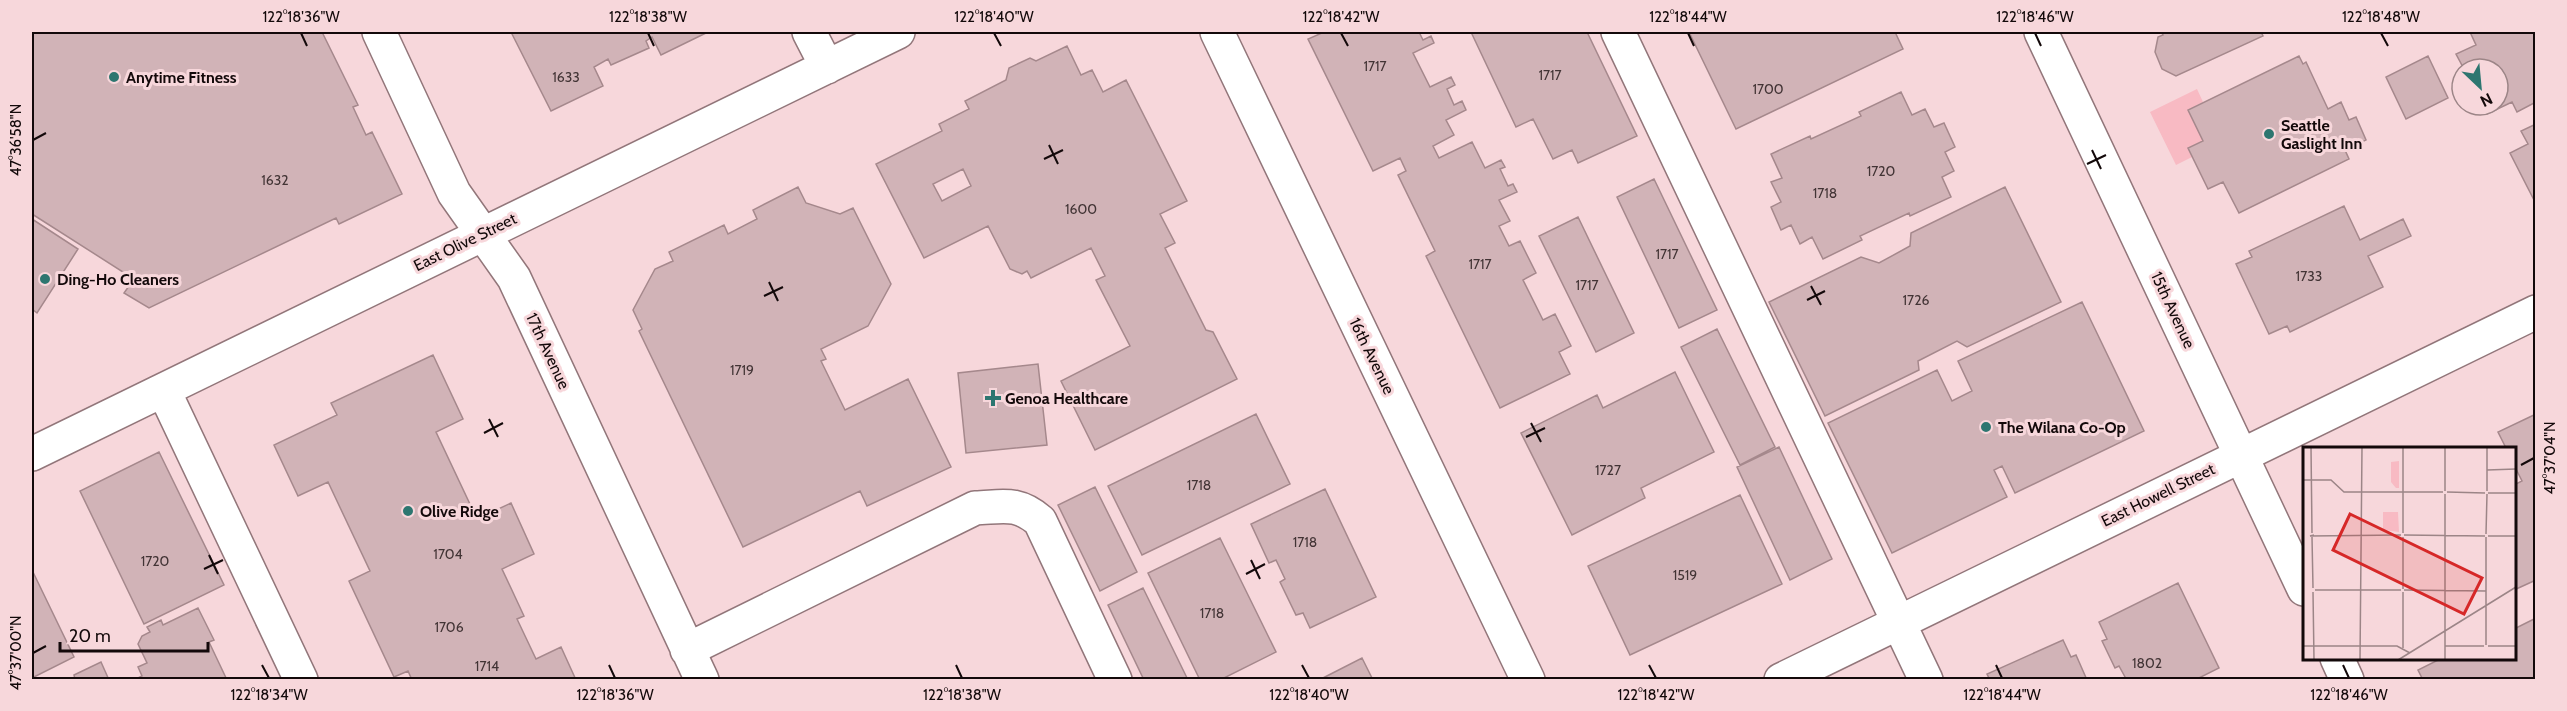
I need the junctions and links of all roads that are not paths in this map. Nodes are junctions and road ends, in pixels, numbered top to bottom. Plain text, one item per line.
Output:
1 (379, 32) edge
2 (809, 32) edge
3 (898, 32) edge
4 (1217, 32) edge
5 (1618, 32) edge
6 (2041, 32) edge
7 (826, 67) junction
8 (481, 233) junction
9 (2535, 312) edge
10 (164, 391) junction
11 (32, 454) edge
12 (2242, 454) junction
13 (2303, 587) edge
14 (1899, 623) junction
15 (687, 650) junction
16 (2338, 660) edge
17 (301, 680) edge
18 (702, 680) edge
19 (1115, 680) edge
20 (1528, 680) edge
21 (1781, 680) edge
22 (1926, 680) edge
23 (2347, 680) edge

1 - 8 street, 17th Avenue
2 - 7 street
3 - 7 street, East Olive Street
4 - 20 street, 16th Avenue
5 - 14 street
6 - 12 street, 15th Avenue
7 - 8 street, East Olive Street
8 - 10 street, East Olive Street
8 - 15 street, 17th Avenue
9 - 12 street, East Howell Street
10 - 11 street, East Olive Street
10 - 17 street
12 - 13 street, 15th Avenue
12 - 14 street, East Howell Street
14 - 21 street, East Howell Street
14 - 22 street
15 - 18 street, 17th Avenue
15 - 19 street
16 - 23 street

